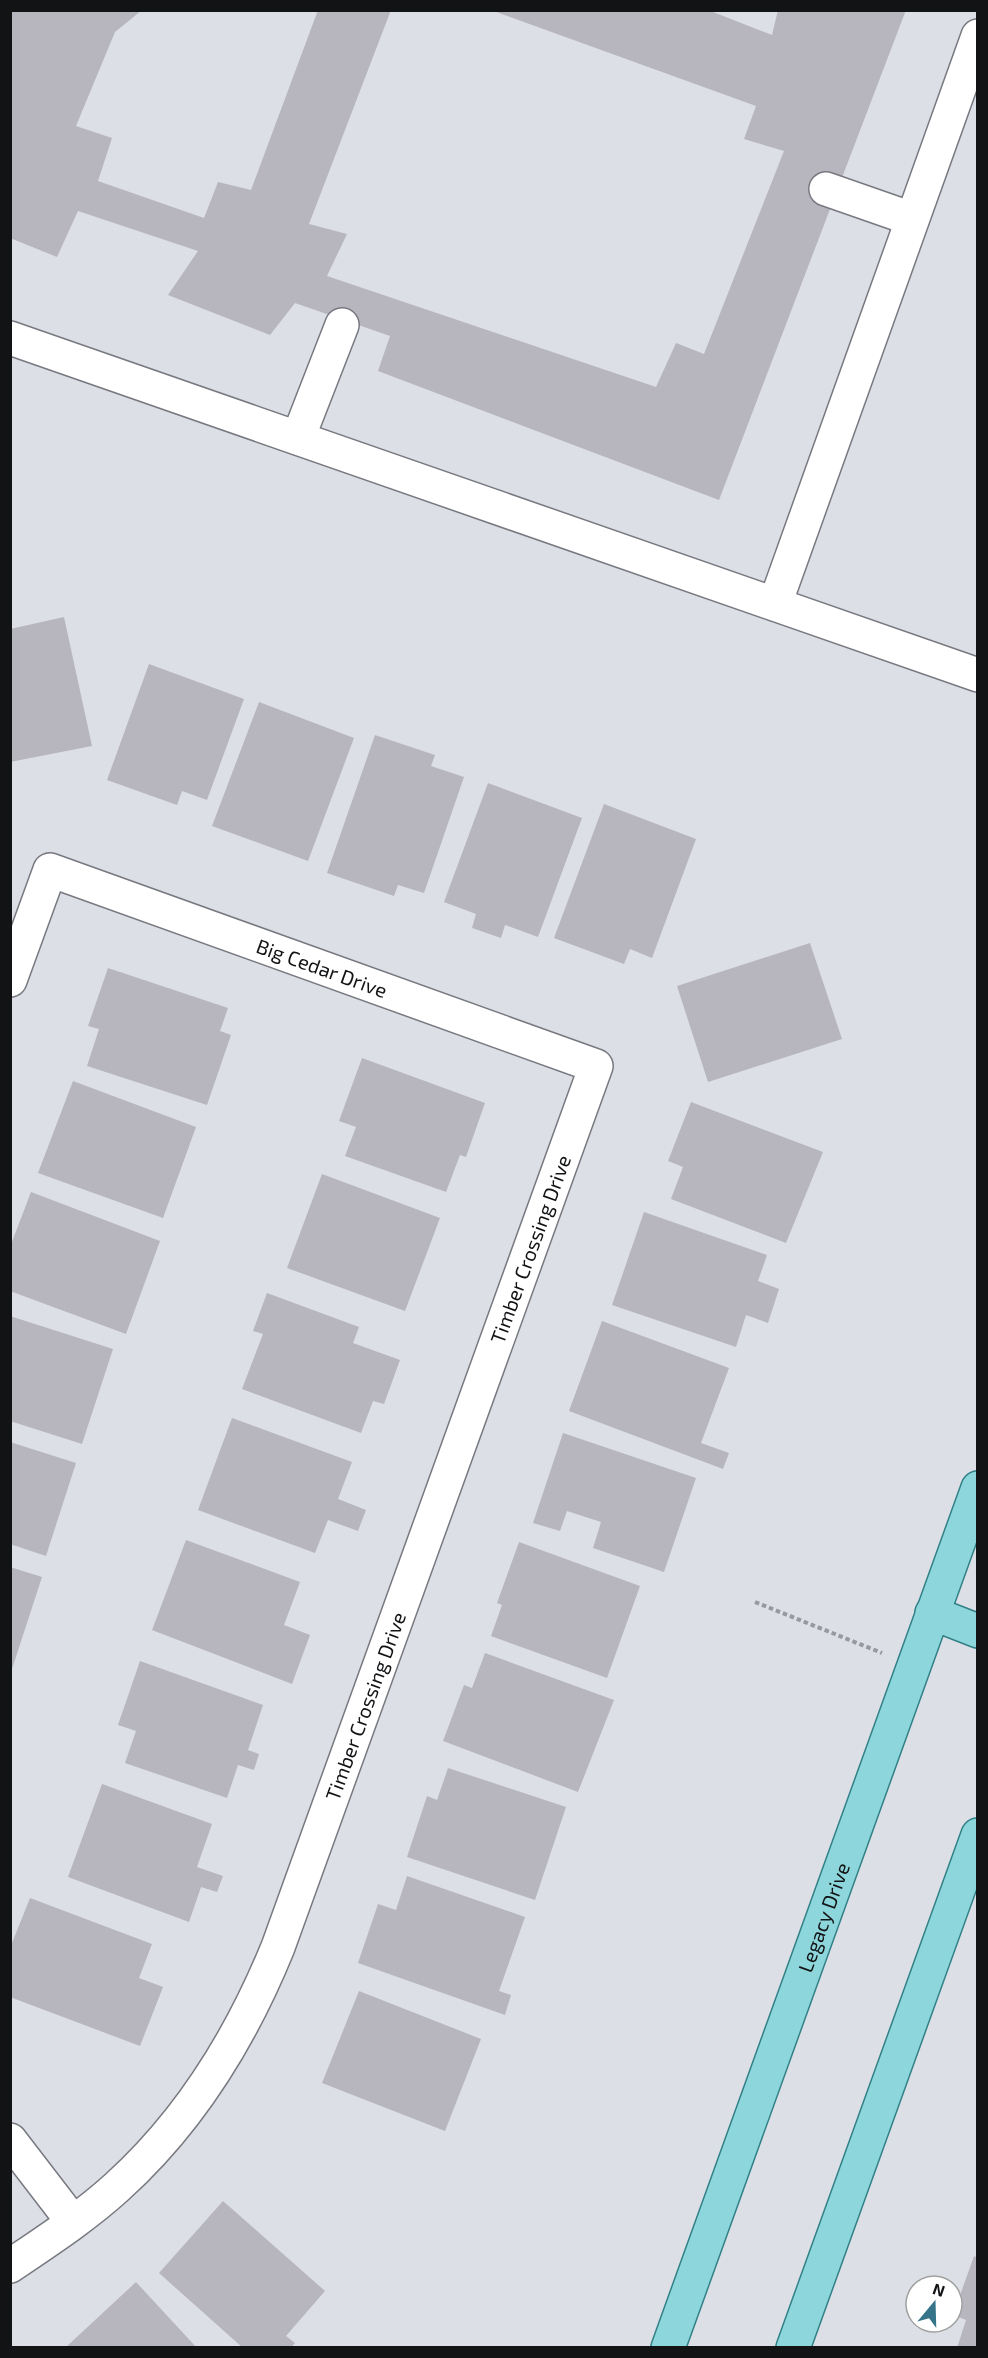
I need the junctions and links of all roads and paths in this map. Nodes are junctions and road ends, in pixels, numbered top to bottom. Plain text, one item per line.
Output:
1 (978, 36) edge
2 (825, 189) dead end
3 (912, 219) junction
4 (342, 325) dead end
5 (10, 338) edge
6 (298, 438) junction
7 (775, 604) junction
8 (978, 675) edge
9 (10, 980) edge
10 (596, 1066) joint
11 (978, 1488) edge
12 (755, 1602) dead end
13 (933, 1613) junction
14 (978, 1631) edge
15 (882, 1653) dead end
16 (978, 1835) edge
17 (10, 2140) edge
18 (74, 2222) junction
19 (10, 2266) edge
20 (668, 2348) edge
21 (793, 2348) edge

1 - 3 street
2 - 3 street
3 - 7 street
4 - 6 street
5 - 6 street
6 - 7 street
7 - 8 street
9 - 10 street, Big Cedar Drive
10 - 18 street, Timber Crossing Drive
11 - 13 main road, Legacy Drive
12 - 15 path
13 - 14 main road
13 - 20 main road, Legacy Drive
16 - 21 main road
17 - 18 street
18 - 19 street, Timber Crossing Drive

